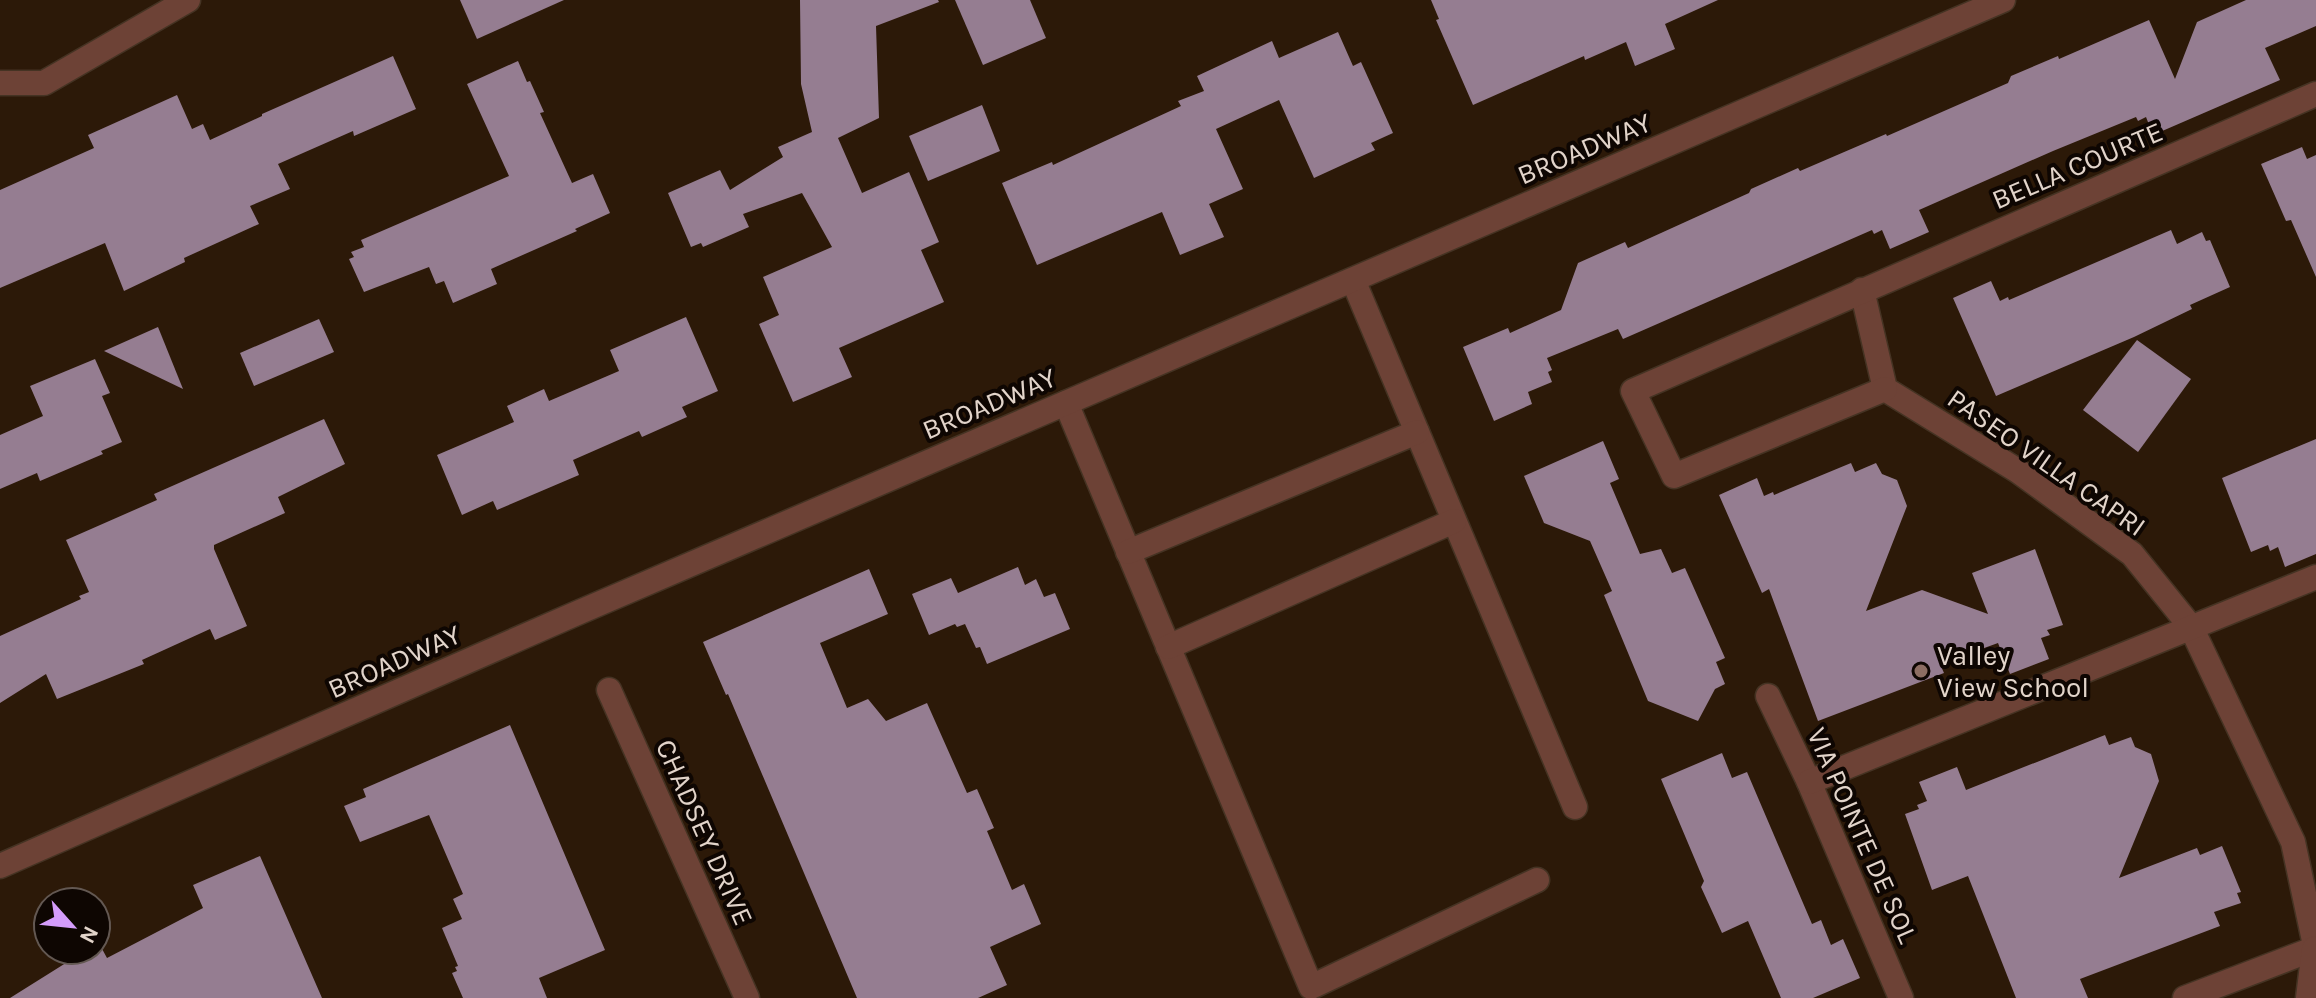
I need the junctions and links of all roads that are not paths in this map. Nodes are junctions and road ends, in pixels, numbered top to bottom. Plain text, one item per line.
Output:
1 (188, 0) edge
2 (2003, 0) edge
3 (1967, 7) edge
4 (0, 83) edge
5 (2316, 94) edge
6 (1353, 280) junction
7 (1862, 290) junction
8 (1885, 389) junction
9 (1066, 403) junction
10 (1417, 432) junction
11 (1454, 521) junction
12 (1128, 552) junction
13 (2316, 577) edge
14 (2191, 627) junction
15 (1168, 647) junction
16 (609, 690) dead end
17 (1768, 696) dead end
18 (1809, 782) junction
19 (1575, 807) dead end
20 (0, 866) edge
21 (1537, 880) dead end
22 (2315, 949) edge
23 (747, 998) edge
24 (1901, 998) edge
25 (2185, 998) edge
26 (2308, 998) edge

1 - 4 street
2 - 3 street, BROADWAY
3 - 6 street, BROADWAY
5 - 7 street, BELLA COURTE
6 - 9 street, BROADWAY
6 - 10 street
7 - 8 street
7 - 8 street, BELLA COURTE
8 - 14 street, PASEO VILLA CAPRI
9 - 12 street
9 - 20 street, BROADWAY
10 - 11 street
10 - 12 street
11 - 15 street
11 - 19 street
12 - 15 street
13 - 14 street
14 - 18 street
14 - 22 street, PASEO VILLA CAPRI
15 - 21 street
16 - 23 street, CHADSEY DRIVE
17 - 18 street, VIA POINTE DE SOL
18 - 24 street, VIA POINTE DE SOL
22 - 25 street
22 - 26 street, PASEO VILLA CAPRI

